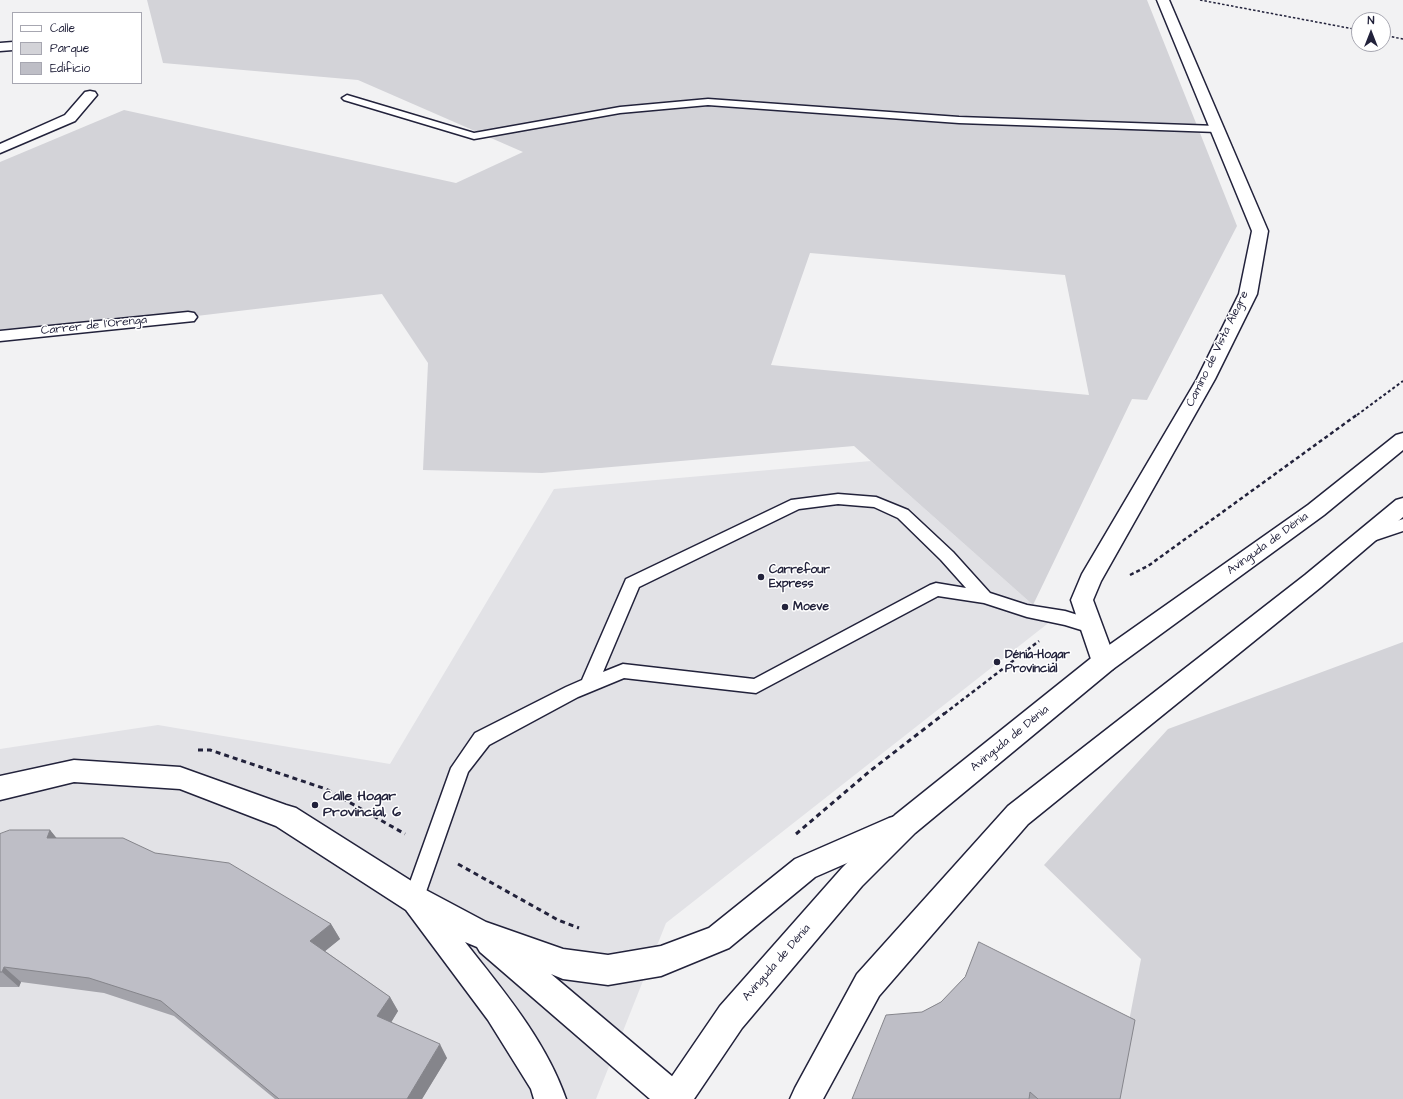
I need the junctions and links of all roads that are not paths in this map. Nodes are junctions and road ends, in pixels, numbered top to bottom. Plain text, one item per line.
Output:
1 (1163, 0) edge
2 (12, 46) edge
3 (0, 47) edge
4 (90, 95) dead end
5 (347, 98) dead end
6 (1218, 129) junction
7 (0, 149) edge
8 (188, 317) dead end
9 (0, 336) edge
10 (1403, 440) edge
11 (1403, 505) edge
12 (1403, 525) edge
13 (1364, 538) junction
14 (984, 597) junction
15 (1091, 626) junction
16 (1104, 662) junction
17 (588, 686) junction
18 (0, 788) edge
19 (905, 824) junction
20 (414, 898) junction
21 (478, 933) junction
22 (550, 1099) edge
23 (675, 1099) edge
24 (806, 1099) edge

1 - 6 main road, Camino de Vista Alegre
2 - 3 main road
4 - 7 main road
5 - 6 lane
6 - 15 main road, Camino de Vista Alegre
8 - 9 main road, Carrer de l'Orenga
10 - 16 main road, Avinguda de Dénia
11 - 13 main road
12 - 13 lane
13 - 24 main road
14 - 15 lane
14 - 17 lane
14 - 17 lane
15 - 16 main road
16 - 19 main road, Avinguda de Dénia
17 - 20 lane
18 - 20 main road
19 - 21 main road
19 - 23 main road, Avinguda de Dénia
20 - 21 main road
20 - 22 main road
21 - 23 main road

